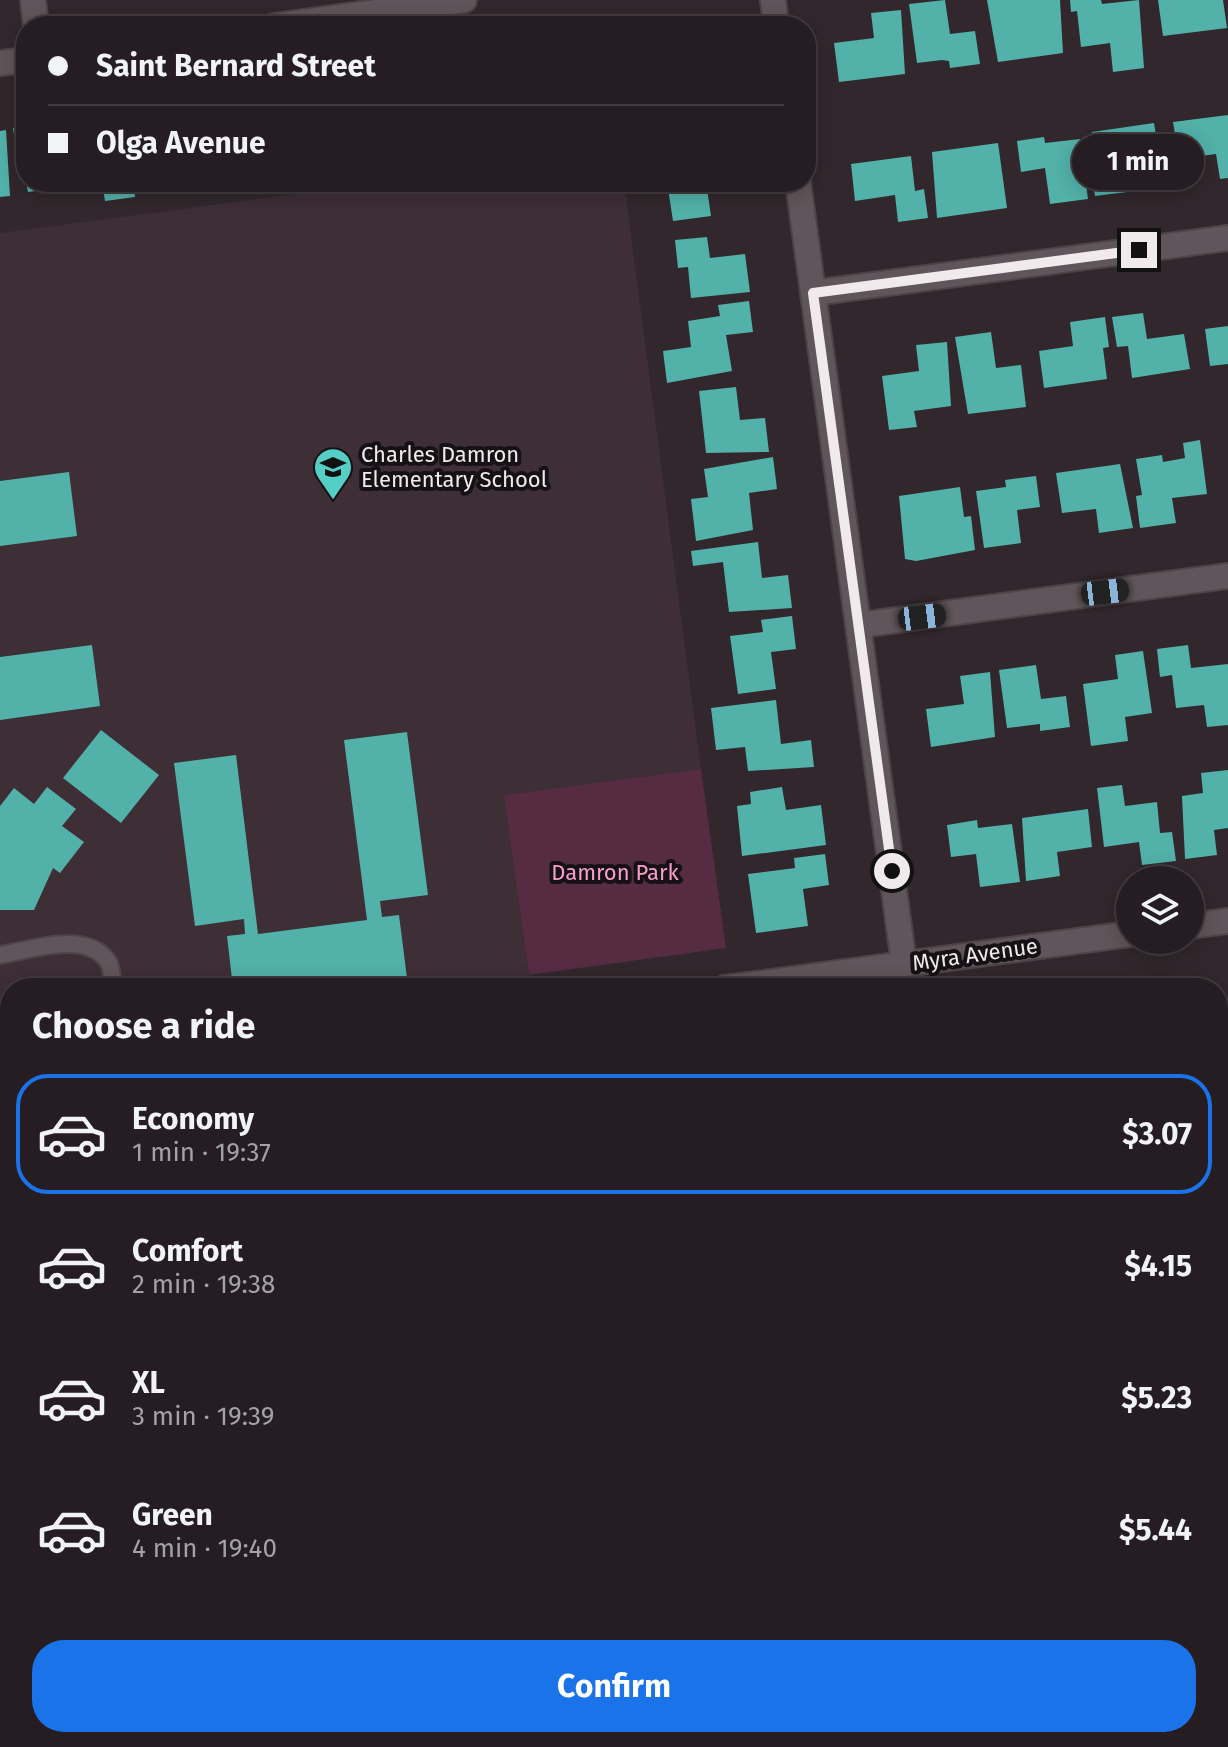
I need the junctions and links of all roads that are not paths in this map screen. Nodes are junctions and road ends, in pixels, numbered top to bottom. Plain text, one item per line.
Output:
1 (464, 0) edge
2 (368, 7) edge
3 (323, 16) edge
4 (799, 192) edge
5 (1228, 238) edge
6 (813, 293) junction
7 (1228, 576) edge
8 (860, 625) junction
9 (1228, 921) edge
10 (1204, 924) edge
11 (1116, 936) edge
12 (0, 955) edge
13 (904, 964) junction
14 (112, 978) edge
15 (800, 978) edge

1 - 2 street
2 - 3 street
4 - 6 street
5 - 6 street
6 - 8 street
7 - 8 street
8 - 13 street
9 - 10 street
11 - 13 street, Myra Avenue
12 - 14 lane
13 - 15 street, Myra Avenue

